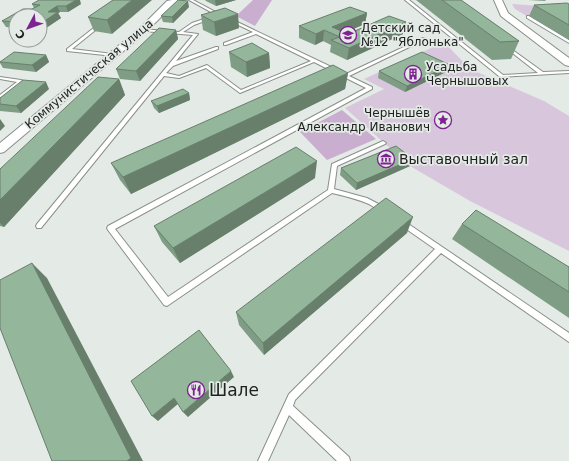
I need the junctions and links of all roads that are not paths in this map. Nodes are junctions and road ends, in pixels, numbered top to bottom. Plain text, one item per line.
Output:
1 (178, 0) edge
2 (191, 0) edge
3 (407, 0) edge
4 (498, 0) edge
5 (219, 15) junction
6 (528, 17) dead end
7 (103, 23) edge
8 (143, 30) junction
9 (179, 33) junction
10 (255, 33) junction
11 (418, 36) dead end
12 (569, 42) edge
13 (502, 43) edge
14 (225, 44) dead end
15 (217, 48) dead end
16 (113, 55) junction
17 (314, 61) junction
18 (568, 62) edge
19 (170, 66) junction
20 (569, 72) edge
21 (541, 73) junction
22 (163, 74) junction
23 (346, 76) junction
24 (0, 78) edge
25 (0, 97) edge
26 (383, 143) dead end
27 (0, 149) edge
28 (331, 191) junction
29 (39, 226) dead end
30 (440, 249) junction
31 (569, 338) edge
32 (288, 408) junction
33 (263, 461) edge
34 (345, 461) edge

1 - 8 street, Коммунистическая улица
2 - 5 lane
3 - 21 lane
4 - 18 street
5 - 9 lane
5 - 10 lane
6 - 12 lane
7 - 16 lane
8 - 9 lane
8 - 16 street, Коммунистическая улица
9 - 19 lane
10 - 14 lane
10 - 17 lane
11 - 23 lane
13 - 21 lane
15 - 19 lane
16 - 27 street, Коммунистическая улица
17 - 22 lane
17 - 23 lane
19 - 22 lane
20 - 21 lane
22 - 29 lane
23 - 28 lane
24 - 25 lane
26 - 28 lane
28 - 30 lane
30 - 31 lane
30 - 32 lane
32 - 33 lane
32 - 34 lane

